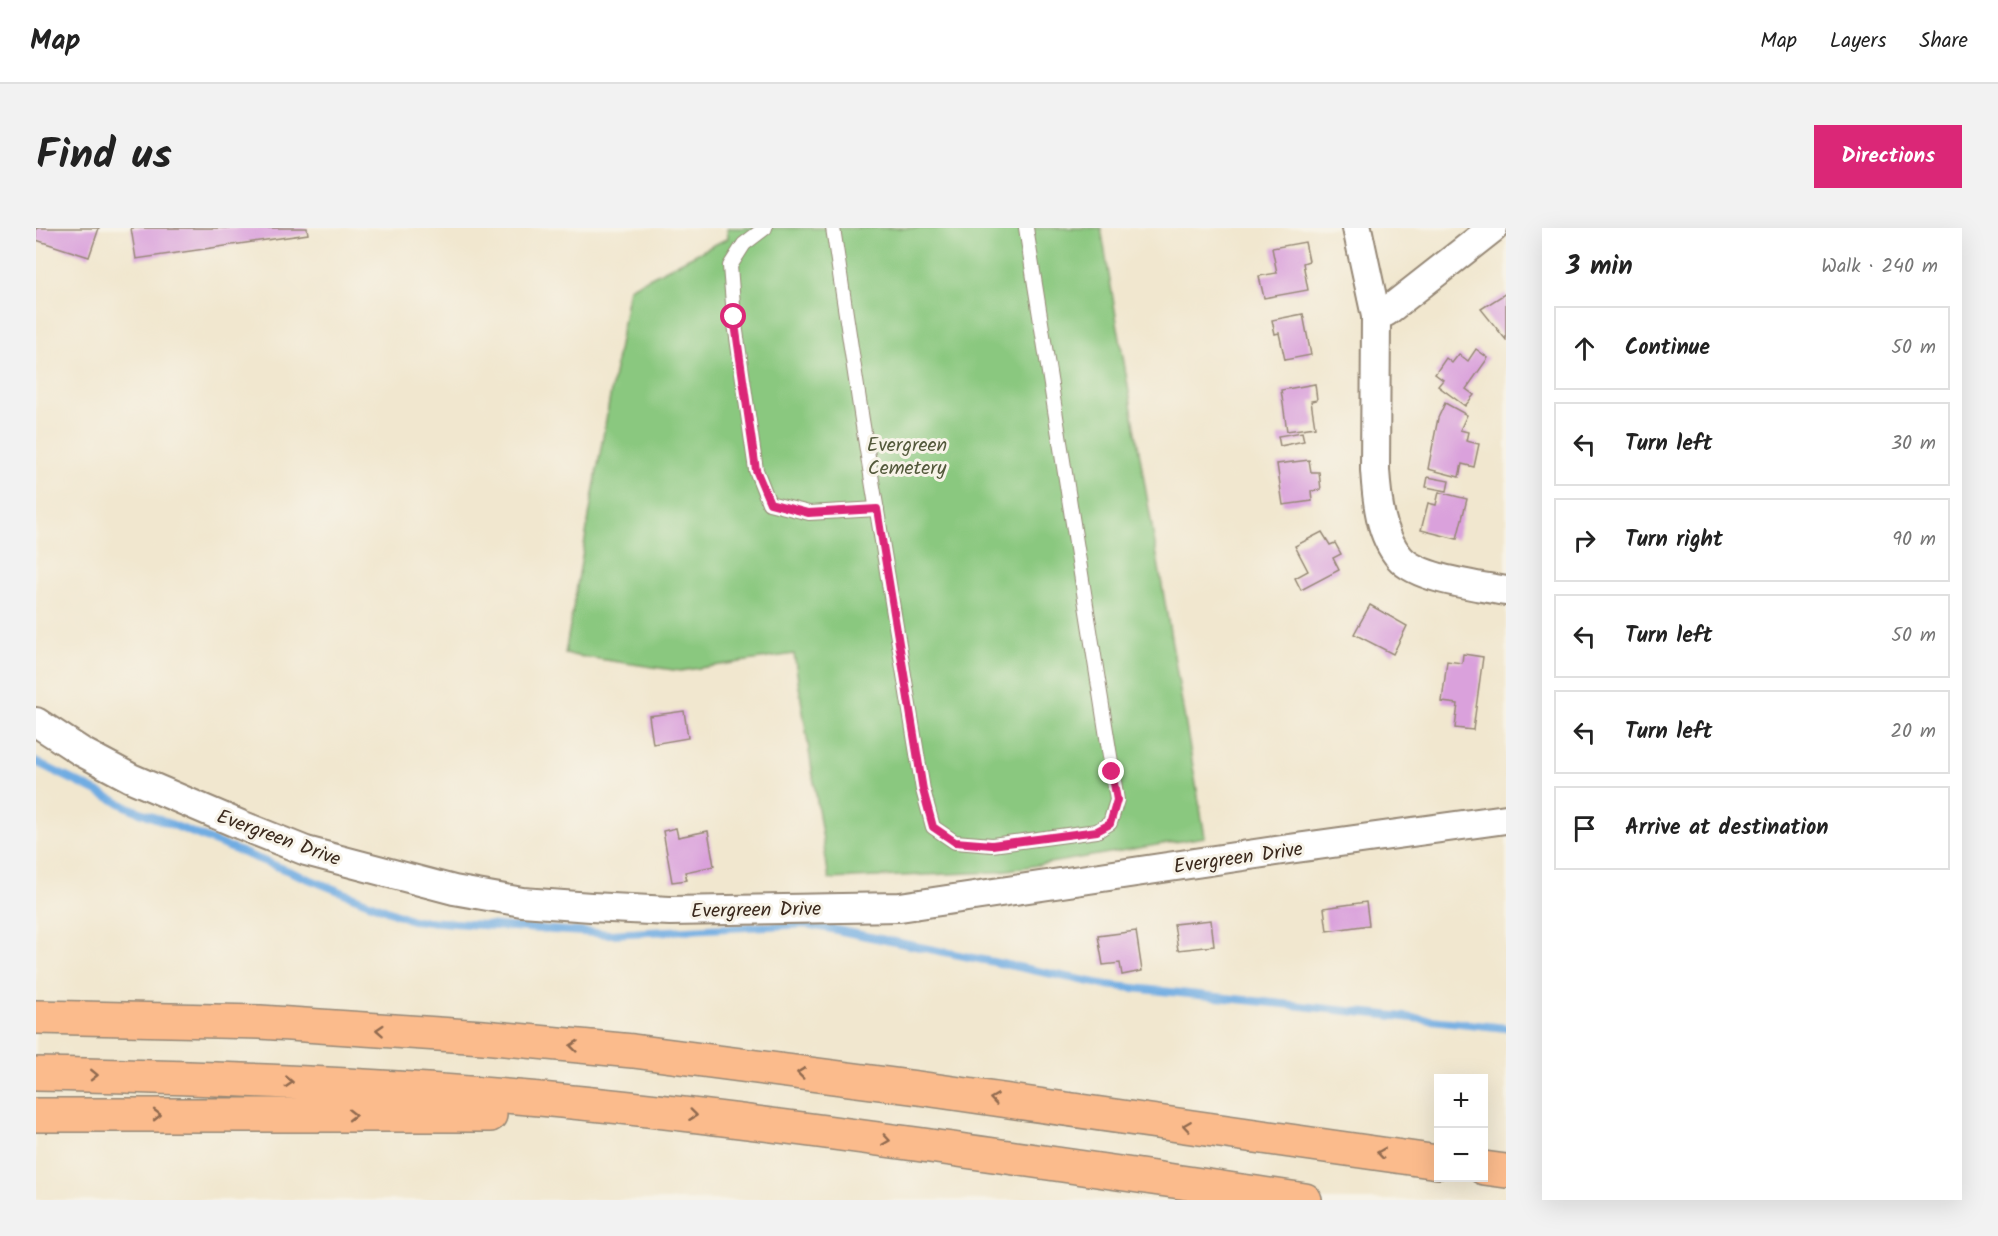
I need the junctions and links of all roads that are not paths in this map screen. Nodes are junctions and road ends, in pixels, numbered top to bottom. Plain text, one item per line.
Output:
1 (765, 228) edge
2 (833, 228) edge
3 (1026, 228) edge
4 (1357, 228) edge
5 (1493, 228) edge
6 (1376, 316) junction
7 (877, 509) junction
8 (1506, 591) edge
9 (36, 722) edge
10 (1506, 819) edge
11 (36, 994) edge
12 (36, 1017) edge
13 (260, 1022) junction
14 (36, 1074) edge
15 (654, 1110) junction
16 (36, 1116) edge
17 (1434, 1161) edge
18 (1488, 1169) edge
19 (1506, 1171) edge
20 (1305, 1200) edge

1 - 7 lane
2 - 7 lane
3 - 7 lane
4 - 6 street
5 - 6 street
6 - 8 street
9 - 10 street, Evergreen Drive
11 - 13 highway
12 - 13 highway
17 -> 13 highway
14 -> 15 highway
16 -> 15 highway
15 -> 20 highway
18 - 19 highway

